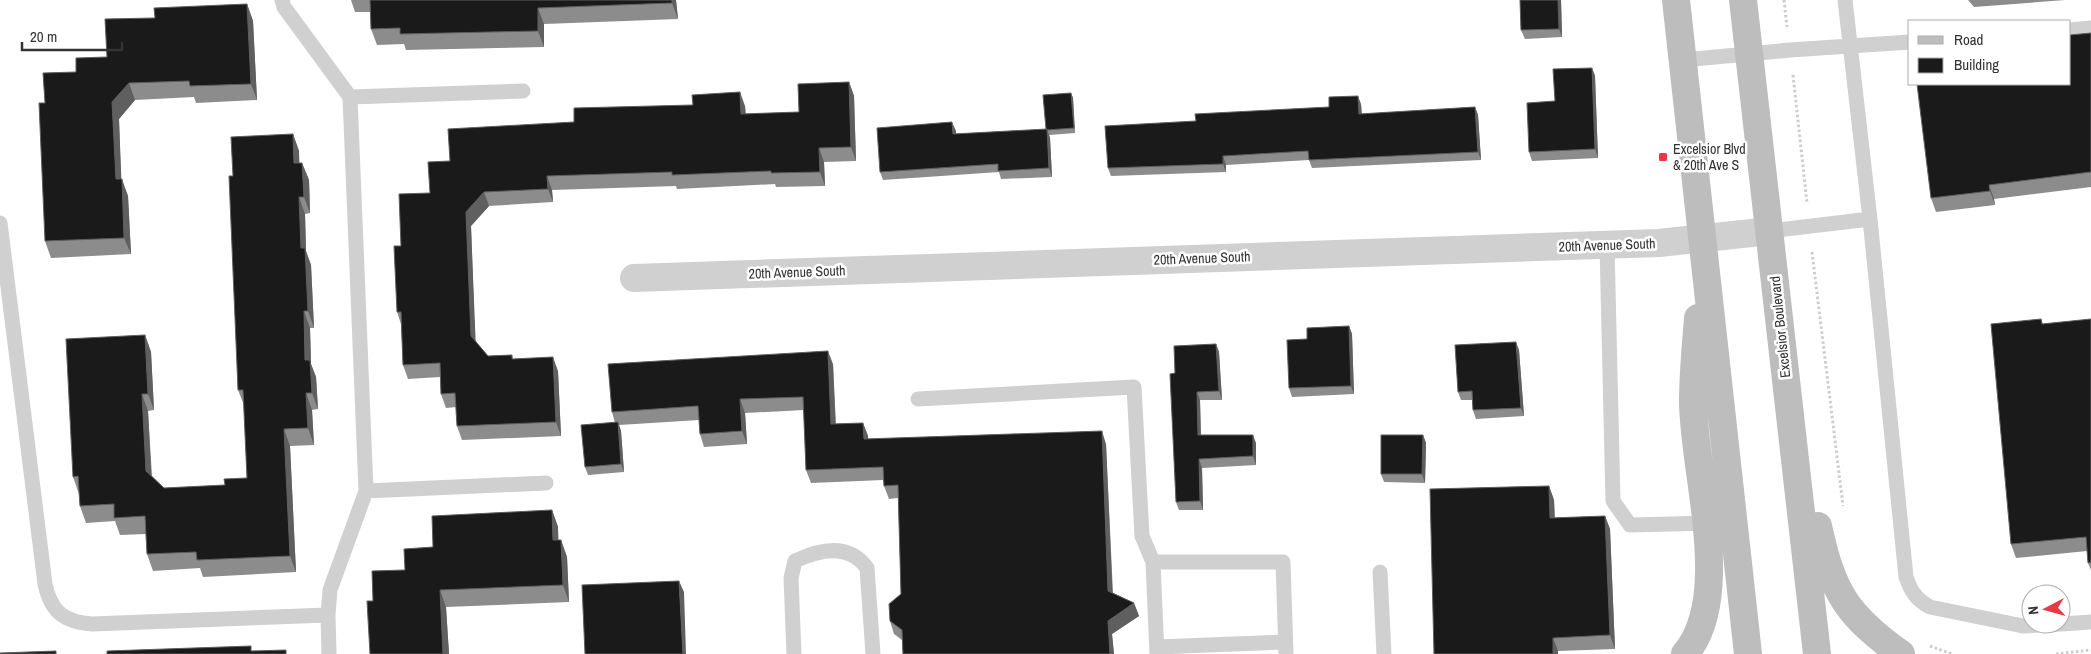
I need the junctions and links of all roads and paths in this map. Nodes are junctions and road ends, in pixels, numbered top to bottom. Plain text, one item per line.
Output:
1 (282, 0) edge
2 (1676, 0) edge
3 (1743, 0) edge
4 (1784, 0) edge
5 (1845, 0) edge
6 (2091, 28) edge
7 (2071, 30) edge
8 (1908, 42) edge
9 (1850, 46) junction
10 (1790, 50) junction
11 (1749, 54) junction
12 (1683, 60) junction
13 (523, 91) dead end
14 (350, 97) junction
15 (1870, 219) junction
16 (0, 223) edge
17 (1809, 225) junction
18 (1770, 231) junction
19 (1702, 239) junction
20 (1607, 245) junction
21 (634, 278) dead end
22 (4, 284) edge
23 (6, 323) edge
24 (1781, 344) junction
25 (918, 398) dead end
26 (546, 483) dead end
27 (366, 491) junction
28 (1844, 516) dead end
29 (1733, 520) junction
30 (1705, 523) junction
31 (1153, 562) junction
32 (1380, 572) dead end
33 (328, 615) junction
34 (2091, 622) edge
35 (2071, 623) edge
36 (2021, 626) edge
37 (1286, 648) edge
38 (2091, 650) edge
39 (1157, 651) edge
40 (330, 654) edge
41 (794, 654) edge
42 (873, 654) edge
43 (1384, 654) edge
44 (1685, 654) edge
45 (1748, 654) edge
46 (1817, 654) edge
47 (1901, 654) edge
48 (2056, 654) edge

1 - 14 lane
2 - 12 main road
3 - 11 main road, Excelsior Boulevard
4 - 10 path
5 - 9 lane
6 - 7 lane
8 - 9 lane
9 - 10 lane
9 - 15 lane
10 - 11 lane
10 - 17 path
11 - 12 lane
11 - 18 main road, Excelsior Boulevard
12 - 19 main road
13 - 14 lane
14 - 27 lane
15 - 17 lane
15 - 36 lane
16 - 22 lane
17 - 18 lane
17 - 28 path
18 - 19 street, 20th Avenue South
18 - 24 main road, Excelsior Boulevard
19 - 20 street, 20th Avenue South
19 - 29 main road
19 - 30 main road
20 - 21 street, 20th Avenue South
20 - 30 lane
22 - 23 lane
23 - 33 lane
24 - 46 main road, Excelsior Boulevard
24 - 47 main road
25 - 31 lane
26 - 27 lane
27 - 33 lane
29 - 30 lane
29 - 45 main road
30 - 44 main road
31 - 37 lane
31 - 39 lane
32 - 43 lane
33 - 40 lane
34 - 35 lane
37 - 39 lane
38 - 48 path
41 - 42 lane

